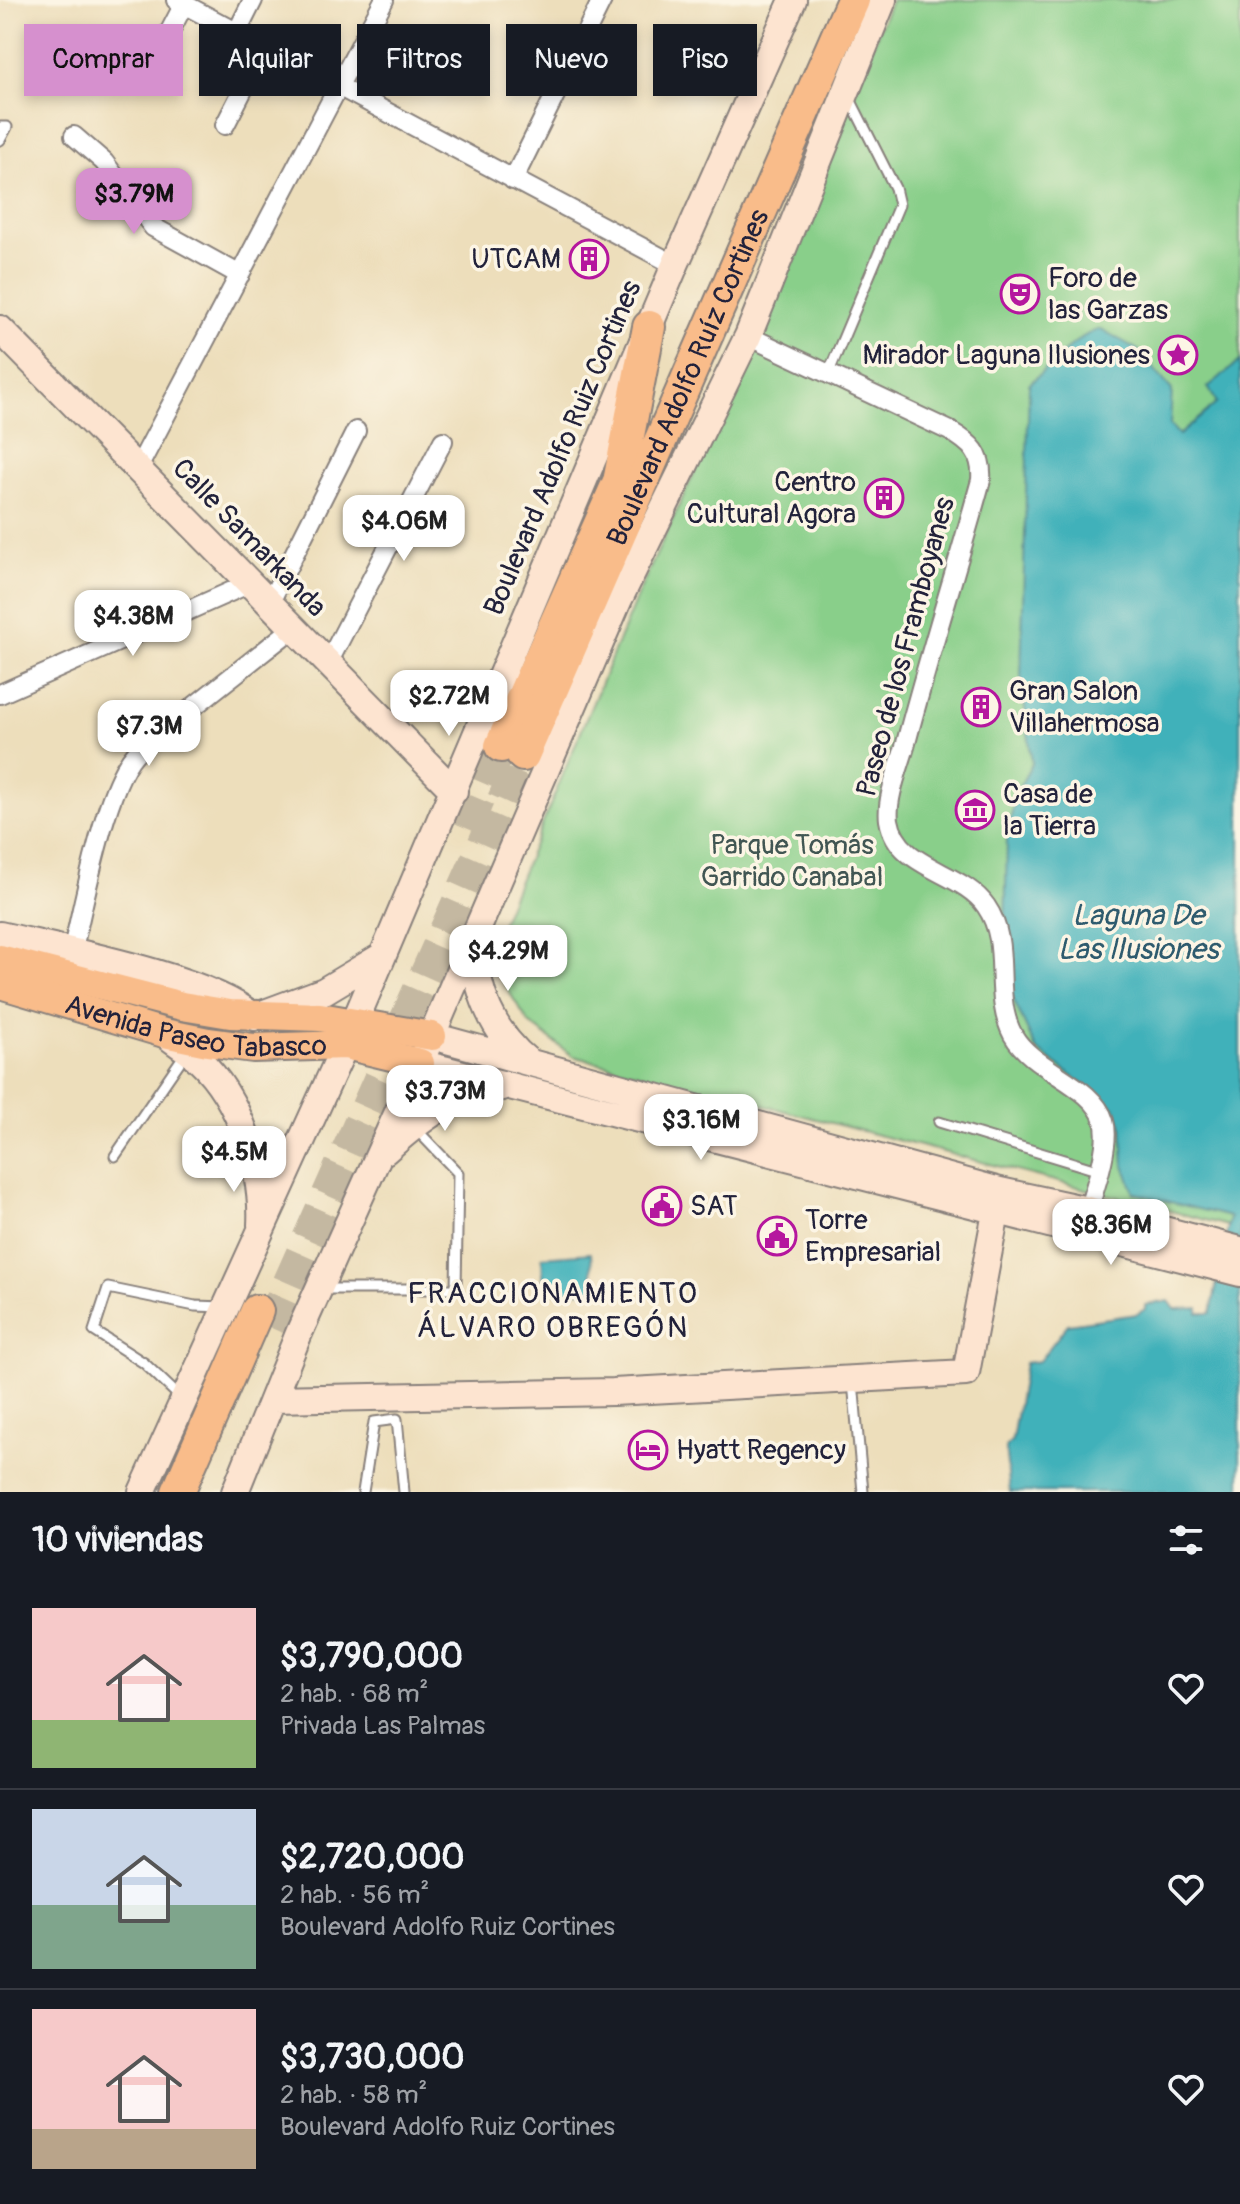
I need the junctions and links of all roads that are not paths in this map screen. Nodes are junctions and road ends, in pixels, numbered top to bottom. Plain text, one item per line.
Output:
1 (253, 0) edge
2 (384, 0) edge
3 (602, 0) edge
4 (793, 0) edge
5 (831, 0) edge
6 (853, 0) edge
7 (874, 0) edge
8 (883, 0) edge
9 (180, 2) edge
10 (170, 24) edge
11 (222, 24) edge
12 (241, 24) edge
13 (341, 81) edge
14 (341, 86) edge
15 (847, 94) junction
16 (240, 96) edge
17 (333, 96) edge
18 (806, 108) junction
19 (225, 125) dead end
20 (0, 127) edge
21 (74, 136) dead end
22 (0, 140) edge
23 (513, 180) junction
24 (675, 265) junction
25 (240, 275) junction
26 (649, 327) junction
27 (0, 329) edge
28 (748, 336) junction
29 (829, 372) junction
30 (356, 431) dead end
31 (443, 441) dead end
32 (138, 468) junction
33 (620, 477) junction
34 (248, 584) junction
35 (269, 604) junction
36 (292, 629) junction
37 (327, 665) junction
38 (0, 694) edge
39 (454, 791) junction
40 (476, 928) junction
41 (0, 935) edge
42 (72, 952) junction
43 (379, 958) junction
44 (0, 959) edge
45 (0, 984) edge
46 (0, 994) edge
47 (38, 994) junction
48 (254, 1017) junction
49 (349, 1033) junction
50 (432, 1036) junction
51 (197, 1047) junction
52 (420, 1063) junction
53 (533, 1065) junction
54 (509, 1086) junction
55 (939, 1122) dead end
56 (413, 1126) junction
57 (115, 1156) dead end
58 (374, 1162) junction
59 (1100, 1171) junction
60 (997, 1202) junction
61 (1088, 1210) junction
62 (261, 1228) junction
63 (1240, 1250) edge
64 (1240, 1273) edge
65 (318, 1289) junction
66 (225, 1307) junction
67 (853, 1378) junction
68 (273, 1399) junction
69 (184, 1400) junction
70 (142, 1492) edge
71 (178, 1492) edge
72 (197, 1492) edge
73 (235, 1492) edge
74 (363, 1492) edge
75 (404, 1492) edge
76 (863, 1492) edge

1 - 12 street
2 - 13 street
3 - 23 street
4 - 24 main road, Boulevard Adolfo Ruiz Cortines
5 - 33 highway, Boulevard Adolfo Ruíz Cortines
6 - 18 highway, Boulevard Adolfo Ruíz Cortines
7 - 18 highway
8 - 15 main road
9 - 10 street
9 - 11 street
14 - 23 street
15 - 28 main road
15 - 29 lane
16 - 19 street
17 - 25 street
18 - 33 highway, Boulevard Adolfo Ruíz Cortines
20 - 22 lane
21 - 25 street
23 - 24 street
24 - 26 main road, Boulevard Adolfo Ruiz Cortines
25 - 32 street
26 - 33 highway
26 - 39 main road, Boulevard Adolfo Ruiz Cortines
27 - 32 main road, Calle Samarkanda
28 - 29 street, Paseo de los Framboyanes
28 - 40 main road
29 - 59 street, Paseo de los Framboyanes
30 - 35 street
31 - 37 street
32 - 34 main road, Calle Samarkanda
34 - 35 main road, Calle Samarkanda
34 - 38 street
35 - 36 main road, Calle Samarkanda
36 - 37 main road, Calle Samarkanda
36 - 42 street
37 - 39 main road, Calle Samarkanda
39 - 43 main road, Boulevard Adolfo Ruiz Cortines
40 - 50 main road
40 - 53 main road
41 - 42 main road, Avenida Paseo Tabasco
42 - 48 main road, Avenida Paseo Tabasco
43 - 48 main road
43 - 49 main road, Boulevard Adolfo Ruiz Cortines
44 - 48 main road, Avenida Paseo Tabasco
45 - 47 main road, Avenida Paseo Tabasco
46 - 47 main road, Avenida Paseo Tabasco
47 - 51 main road, Avenida Paseo Tabasco
48 - 49 main road, Avenida Paseo Tabasco
49 - 50 main road, Avenida Paseo Tabasco
49 - 51 main road, Avenida Paseo Tabasco
49 - 52 main road, Avenida Paseo Tabasco
49 - 62 main road, Boulevard Adolfo Ruiz Cortines
50 - 52 main road
50 - 53 main road, Avenida Paseo Tabasco
51 - 57 lane
51 - 62 main road
52 - 54 main road, Avenida Paseo Tabasco
52 - 58 main road
53 - 60 main road, Avenida Paseo Tabasco
54 - 56 main road
54 - 60 main road, Avenida Paseo Tabasco
55 - 59 lane
56 - 58 main road
56 - 65 lane
58 - 65 main road
59 - 61 street, Paseo de los Framboyanes
60 - 61 main road, Avenida Paseo Tabasco
60 - 64 main road, Avenida Paseo Tabasco
60 - 67 main road
61 - 63 main road, Avenida Paseo Tabasco
62 - 66 main road, Boulevard Adolfo Ruiz Cortines
65 - 68 main road
66 - 69 main road, Boulevard Adolfo Ruiz Cortines
66 - 69 lane
67 - 68 main road
67 - 76 lane
68 - 73 main road
69 - 70 main road, Boulevard Adolfo Ruiz Cortines
71 - 72 highway
74 - 75 lane

